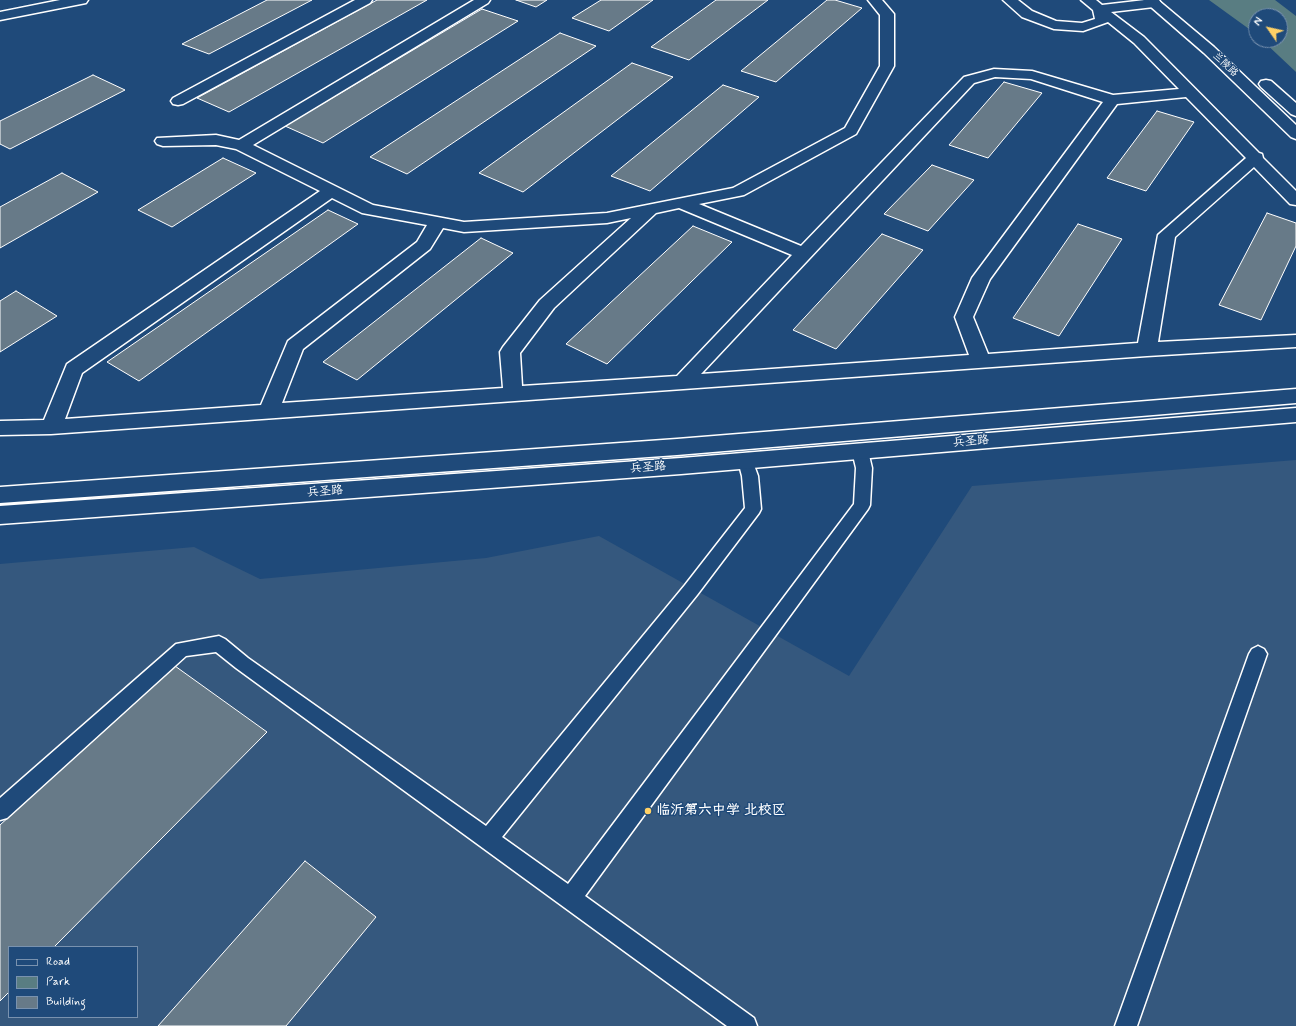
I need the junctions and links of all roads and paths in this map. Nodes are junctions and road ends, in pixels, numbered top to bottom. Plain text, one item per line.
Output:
1 (81, 0) edge
2 (365, 0) edge
3 (483, 0) edge
4 (875, 0) edge
5 (1010, 0) edge
6 (1170, 0) edge
7 (1152, 1) edge
8 (1094, 4) edge
9 (0, 16) edge
10 (1194, 20) dead end
11 (1205, 29) dead end
12 (1216, 38) dead end
13 (1256, 74) dead end
14 (1190, 92) junction
15 (1112, 100) junction
16 (178, 101) dead end
17 (1296, 111) edge
18 (1296, 134) edge
19 (163, 141) dead end
20 (241, 145) junction
21 (1256, 157) junction
22 (331, 191) junction
23 (1296, 200) edge
24 (681, 203) junction
25 (651, 209) junction
26 (438, 222) junction
27 (804, 254) junction
28 (1296, 340) edge
29 (1147, 349) junction
30 (981, 361) junction
31 (682, 382) junction
32 (513, 394) junction
33 (1296, 396) edge
34 (268, 412) junction
35 (1296, 415) edge
36 (51, 427) junction
37 (0, 428) edge
38 (860, 451) junction
39 (746, 461) junction
40 (0, 495) edge
41 (0, 515) edge
42 (1258, 654) dead end
43 (0, 811) edge
44 (488, 839) junction
45 (570, 899) junction
46 (746, 1026) edge
47 (1126, 1026) edge

1 - 9 street
2 - 16 street
3 - 20 street
4 - 24 street
5 - 8 street
6 - 10 street
7 - 8 street
7 - 18 street, 兰陵路
8 - 14 street
11 - 12 street, 兰陵路
13 - 17 street, 兰陵路
14 - 15 street
14 - 21 street
15 - 27 street
15 - 30 street
19 - 20 street
20 - 22 street
21 - 23 street
21 - 29 street
22 - 26 street
22 - 36 street
24 - 25 street
24 - 27 street
25 - 26 street
25 - 32 street
26 - 34 street
27 - 31 street
28 - 29 street
29 - 30 street
30 - 31 street
31 - 32 street
32 - 34 street
33 - 40 street, 兵圣路
34 - 36 street
35 - 38 street, 兵圣路
36 - 37 street
38 - 39 street, 兵圣路
38 - 45 lane
39 - 41 street, 兵圣路
39 - 44 lane
42 - 47 lane
43 - 44 lane
44 - 45 lane
45 - 46 lane

